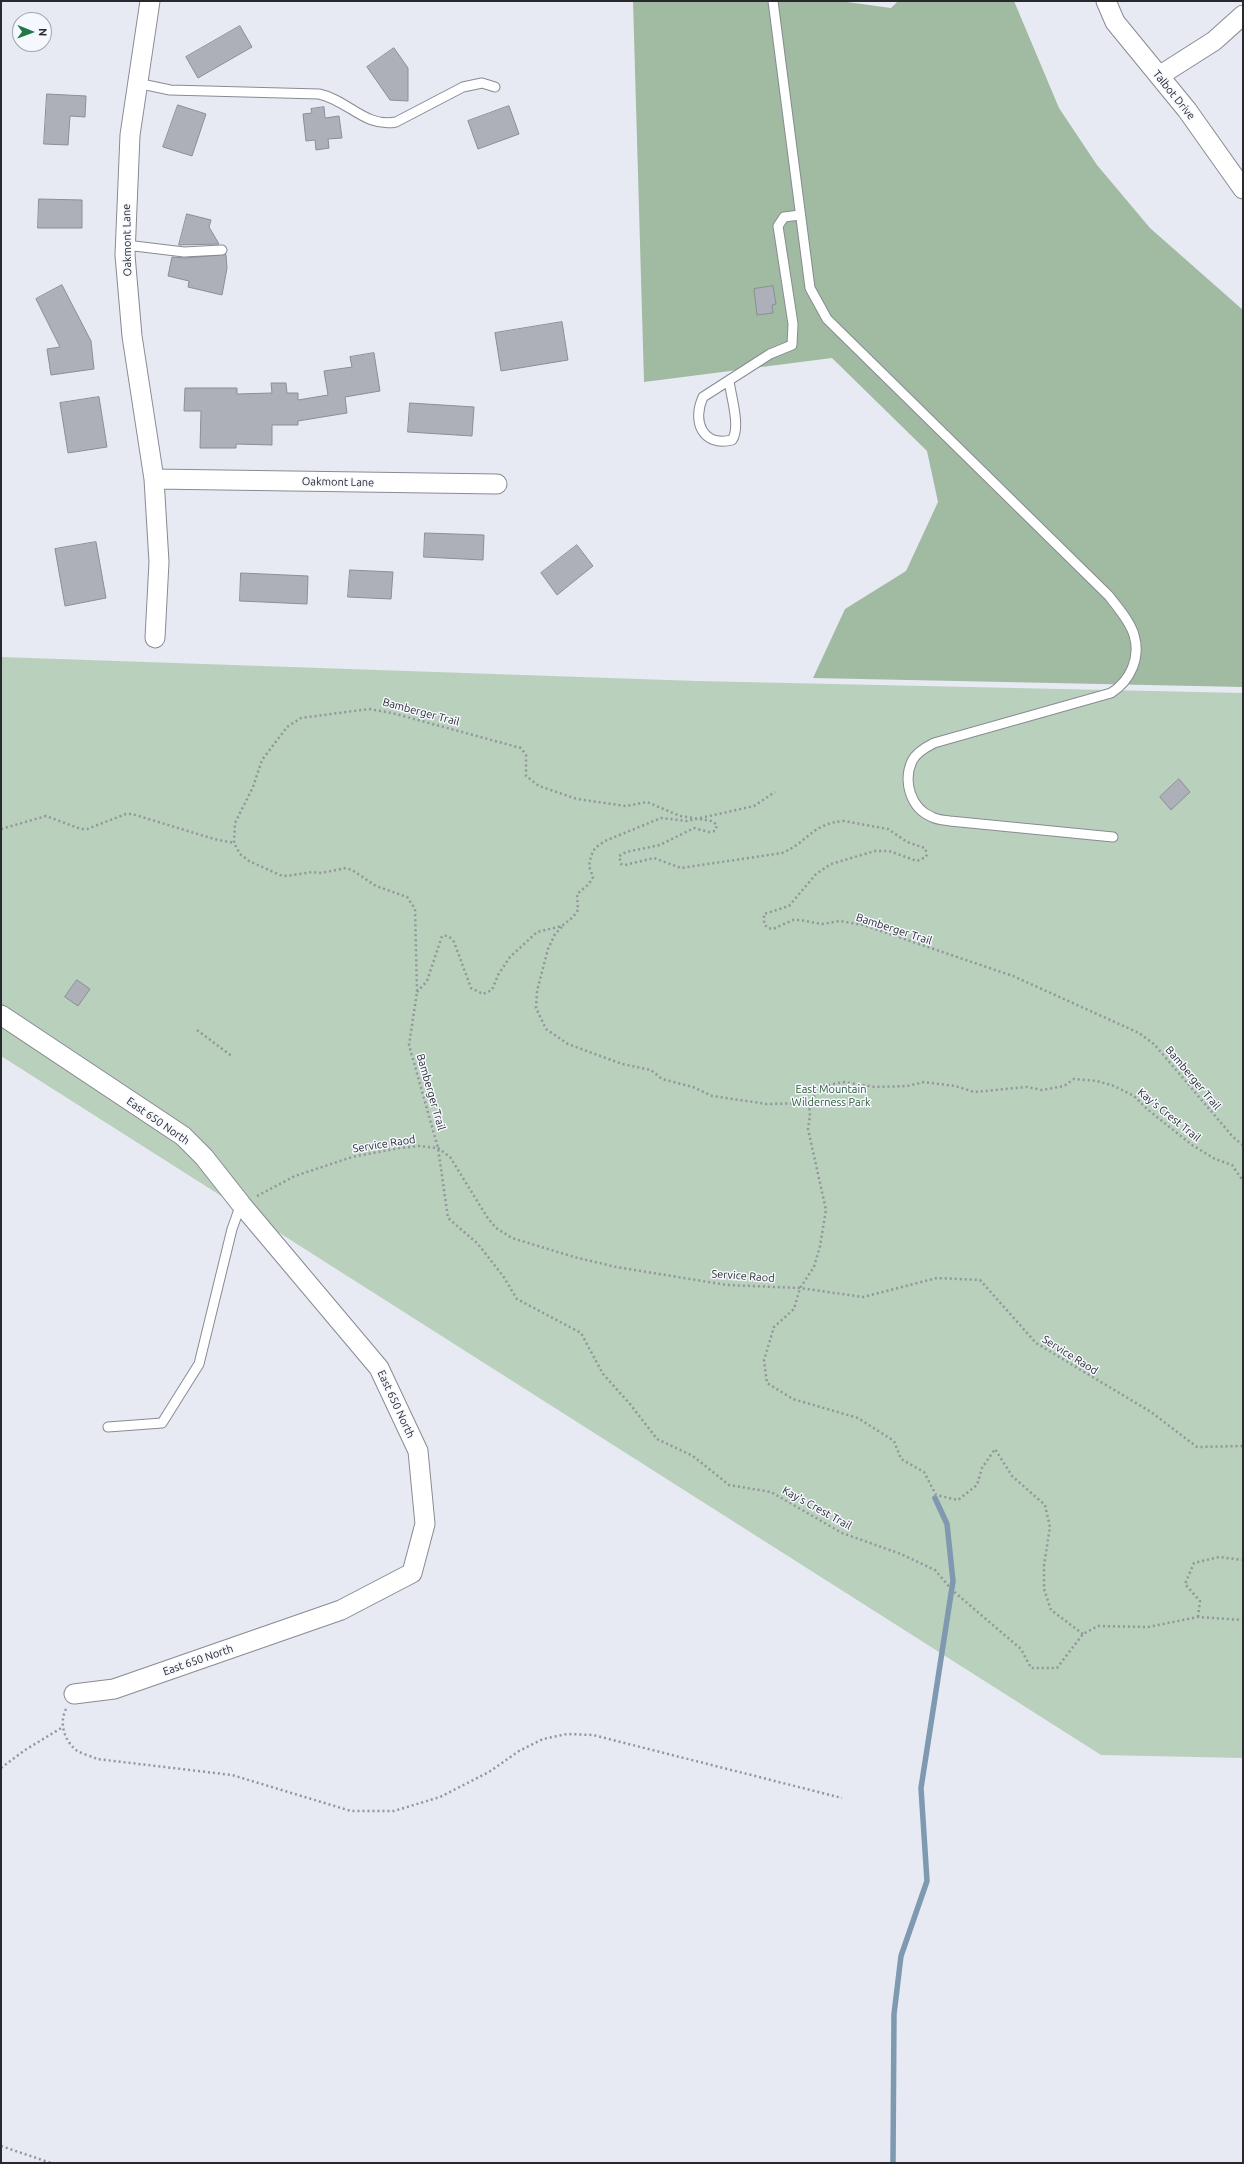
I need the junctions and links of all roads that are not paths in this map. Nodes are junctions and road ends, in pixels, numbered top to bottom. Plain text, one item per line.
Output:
1 (150, 1) edge
2 (772, 1) edge
3 (1106, 1) edge
4 (1243, 15) edge
5 (1159, 76) junction
6 (137, 83) junction
7 (495, 87) dead end
8 (1243, 189) edge
9 (800, 215) junction
10 (126, 245) junction
11 (222, 250) dead end
12 (729, 381) junction
13 (154, 479) junction
14 (497, 484) dead end
15 (155, 638) dead end
16 (1113, 837) dead end
17 (1, 1015) edge
18 (241, 1204) junction
19 (108, 1427) dead end
20 (74, 1694) dead end

1 - 6 street, Oakmont Lane
2 - 9 lane
3 - 5 street, Talbot Drive
4 - 5 street
5 - 8 street, Talbot Drive
6 - 7 lane
6 - 10 street, Oakmont Lane
9 - 12 lane
9 - 16 lane
10 - 11 lane
10 - 13 street, Oakmont Lane
12 - 12 lane
13 - 14 street, Oakmont Lane
13 - 15 street, Oakmont Lane
17 - 18 street, East 650 North
18 - 19 lane
18 - 20 street, East 650 North

